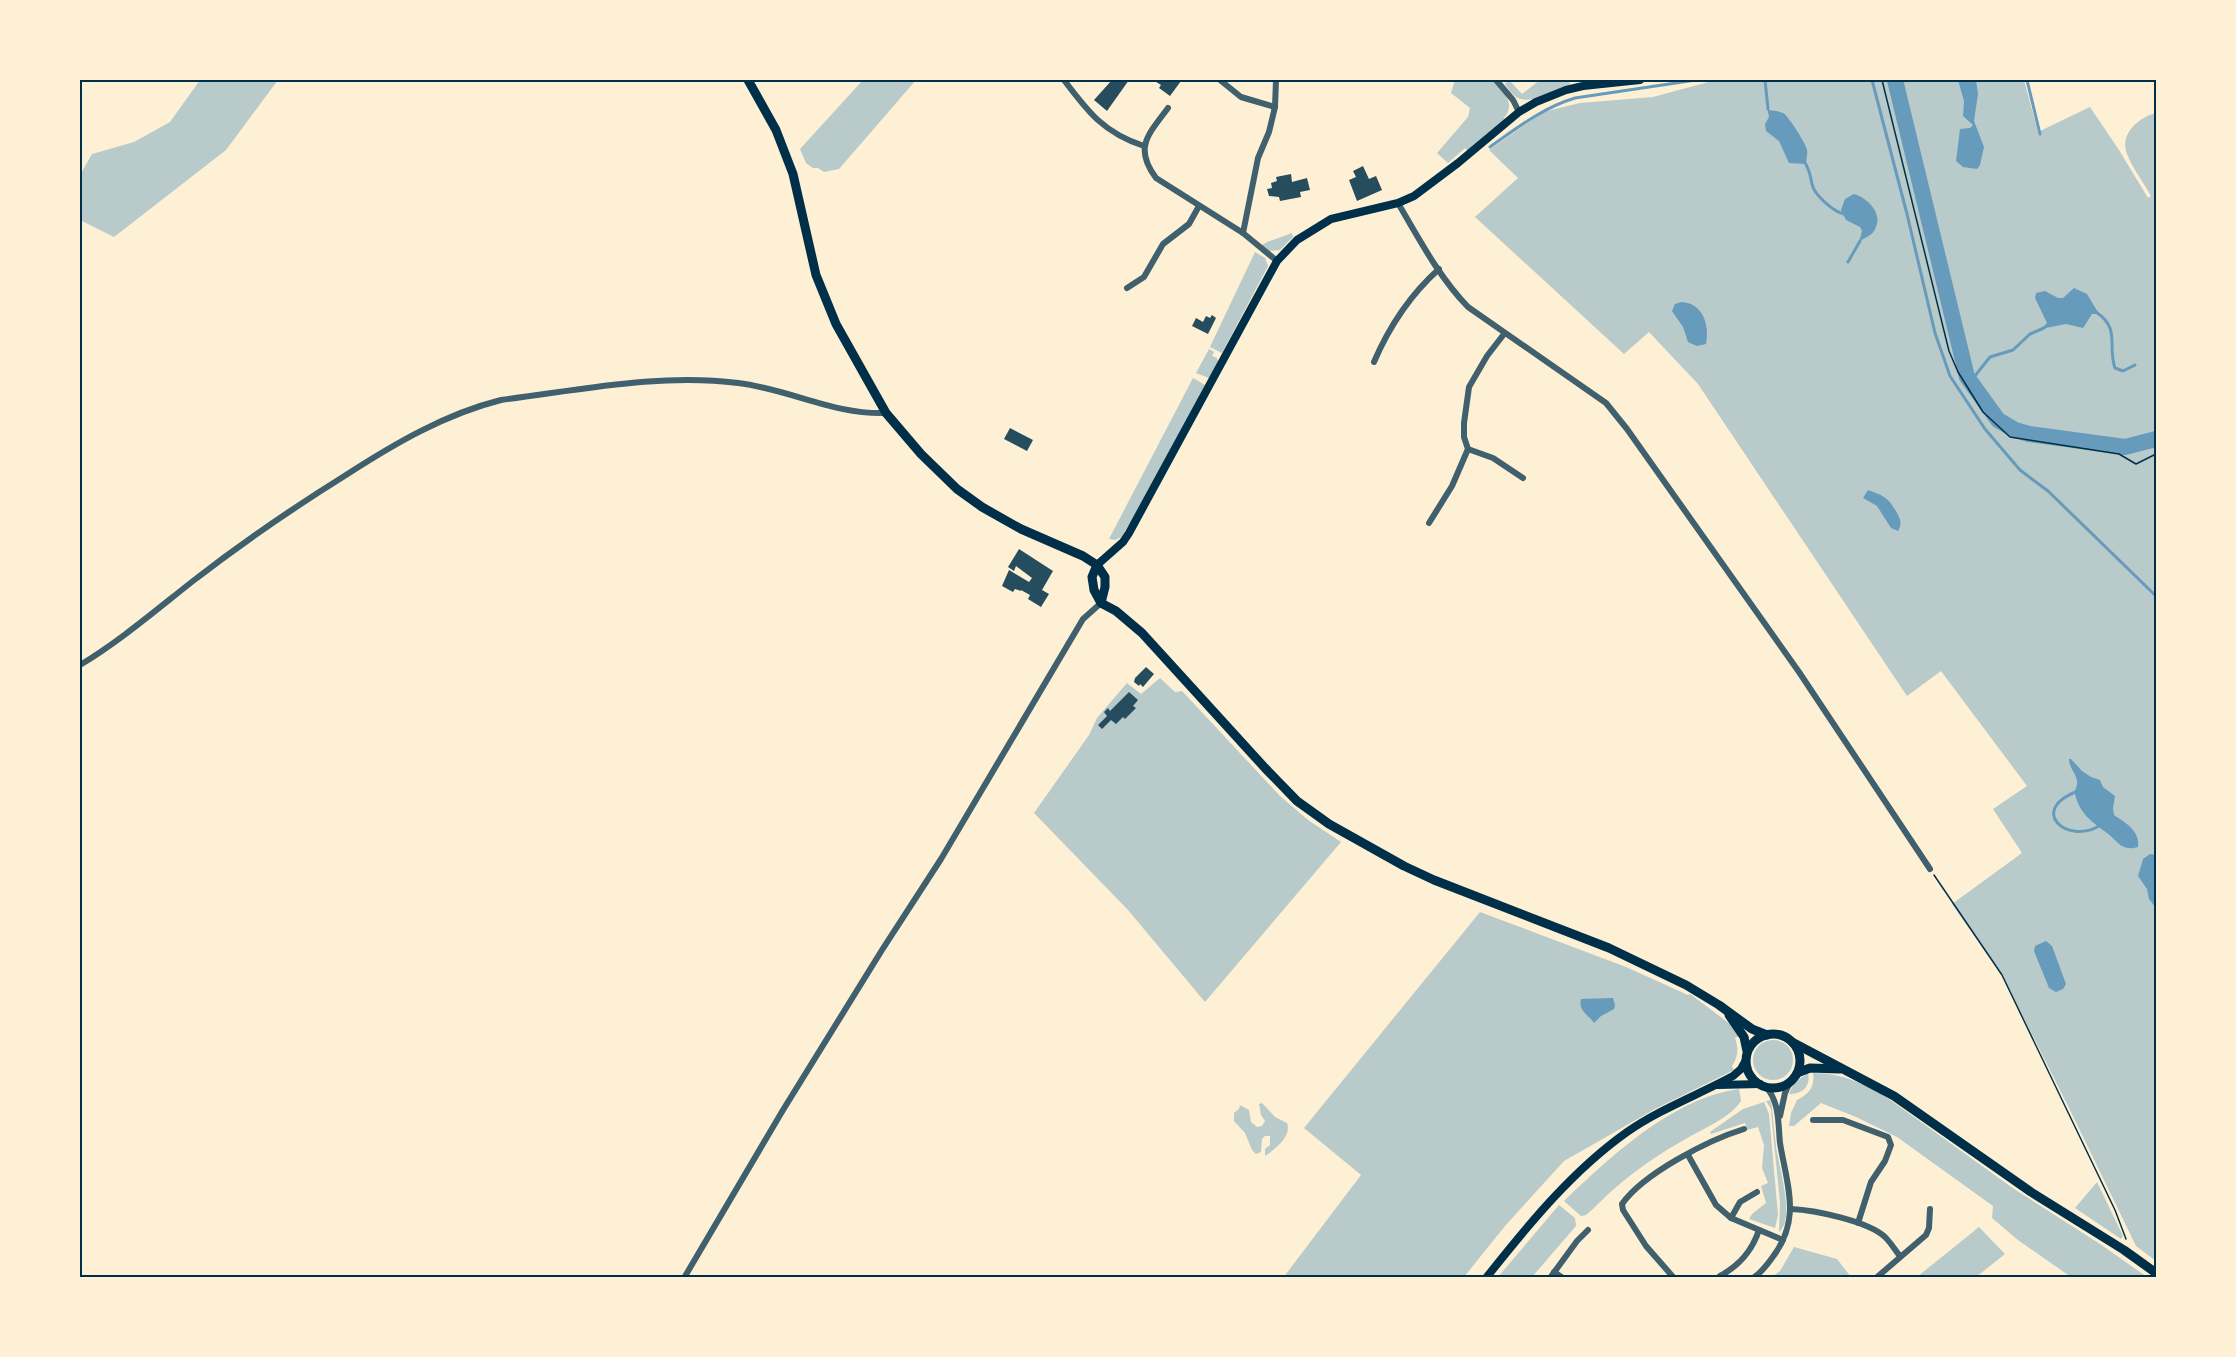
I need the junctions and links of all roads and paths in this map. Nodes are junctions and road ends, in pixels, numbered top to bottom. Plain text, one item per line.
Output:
1 (748, 80) edge
2 (1064, 80) edge
3 (1220, 80) edge
4 (1275, 80) edge
5 (1496, 80) edge
6 (1640, 80) edge
7 (1881, 80) edge
8 (1275, 107) junction
9 (1168, 108) dead end
10 (1519, 112) junction
11 (1144, 146) junction
12 (1398, 203) junction
13 (1199, 206) junction
14 (1243, 232) junction
15 (1277, 261) junction
16 (1439, 269) junction
17 (1127, 288) dead end
18 (1504, 334) junction
19 (1374, 362) dead end
20 (886, 413) junction
21 (1468, 449) junction
22 (2157, 454) edge
23 (1523, 478) dead end
24 (1429, 523) dead end
25 (1098, 565) junction
26 (1101, 603) junction
27 (80, 666) edge
28 (1930, 869) joint
29 (1726, 1011) junction
30 (1767, 1035) junction
31 (1792, 1042) junction
32 (1747, 1056) junction
33 (1842, 1069) junction
34 (1794, 1077) junction
35 (1718, 1085) junction
36 (1762, 1085) junction
37 (1813, 1120) dead end
38 (1779, 1123) junction
39 (1744, 1129) dead end
40 (1688, 1155) junction
41 (1757, 1192) dead end
42 (1791, 1209) junction
43 (1930, 1209) dead end
44 (1731, 1218) junction
45 (1858, 1223) junction
46 (1588, 1230) dead end
47 (1759, 1230) junction
48 (1783, 1240) junction
49 (2125, 1244) dead end
50 (1900, 1256) junction
51 (1554, 1272) junction
52 (2157, 1273) edge
53 (1720, 1276) dead end
54 (684, 1278) edge
55 (1486, 1278) edge
56 (1550, 1278) edge
57 (1563, 1278) edge
58 (1674, 1278) edge
59 (1753, 1278) edge
60 (1876, 1278) edge

1 - 20 main road
2 - 11 street
3 - 8 street
4 - 8 street
5 - 10 street
6 - 10 main road
7 - 22 path
8 - 14 street
9 - 11 street
10 - 12 main road
11 - 13 street
12 - 15 main road
12 - 16 street
13 - 14 street
13 - 17 street
14 - 15 street
15 - 25 main road
16 - 18 street
16 - 19 street
18 - 21 street
18 - 28 street
20 - 25 main road
20 - 27 street
21 - 23 street
21 - 24 street
25 - 26 main road
26 - 29 main road
26 - 54 street
28 - 49 path
29 - 30 main road
29 - 32 main road
30 - 31 main road
30 - 32 main road
31 - 33 main road
31 - 34 main road
32 - 35 main road
32 - 36 main road
33 - 34 main road
33 - 52 main road
34 - 36 main road
34 - 38 street
35 - 36 main road
35 - 55 main road
36 - 38 street
37 - 45 street
38 - 42 street
39 - 40 street
40 - 44 street
40 - 58 street
41 - 44 street
42 - 45 street
42 - 48 street
43 - 50 street
44 - 47 street
45 - 50 street
46 - 51 street
47 - 48 street
47 - 53 street
48 - 59 street
50 - 60 street
51 - 56 street
51 - 57 street

